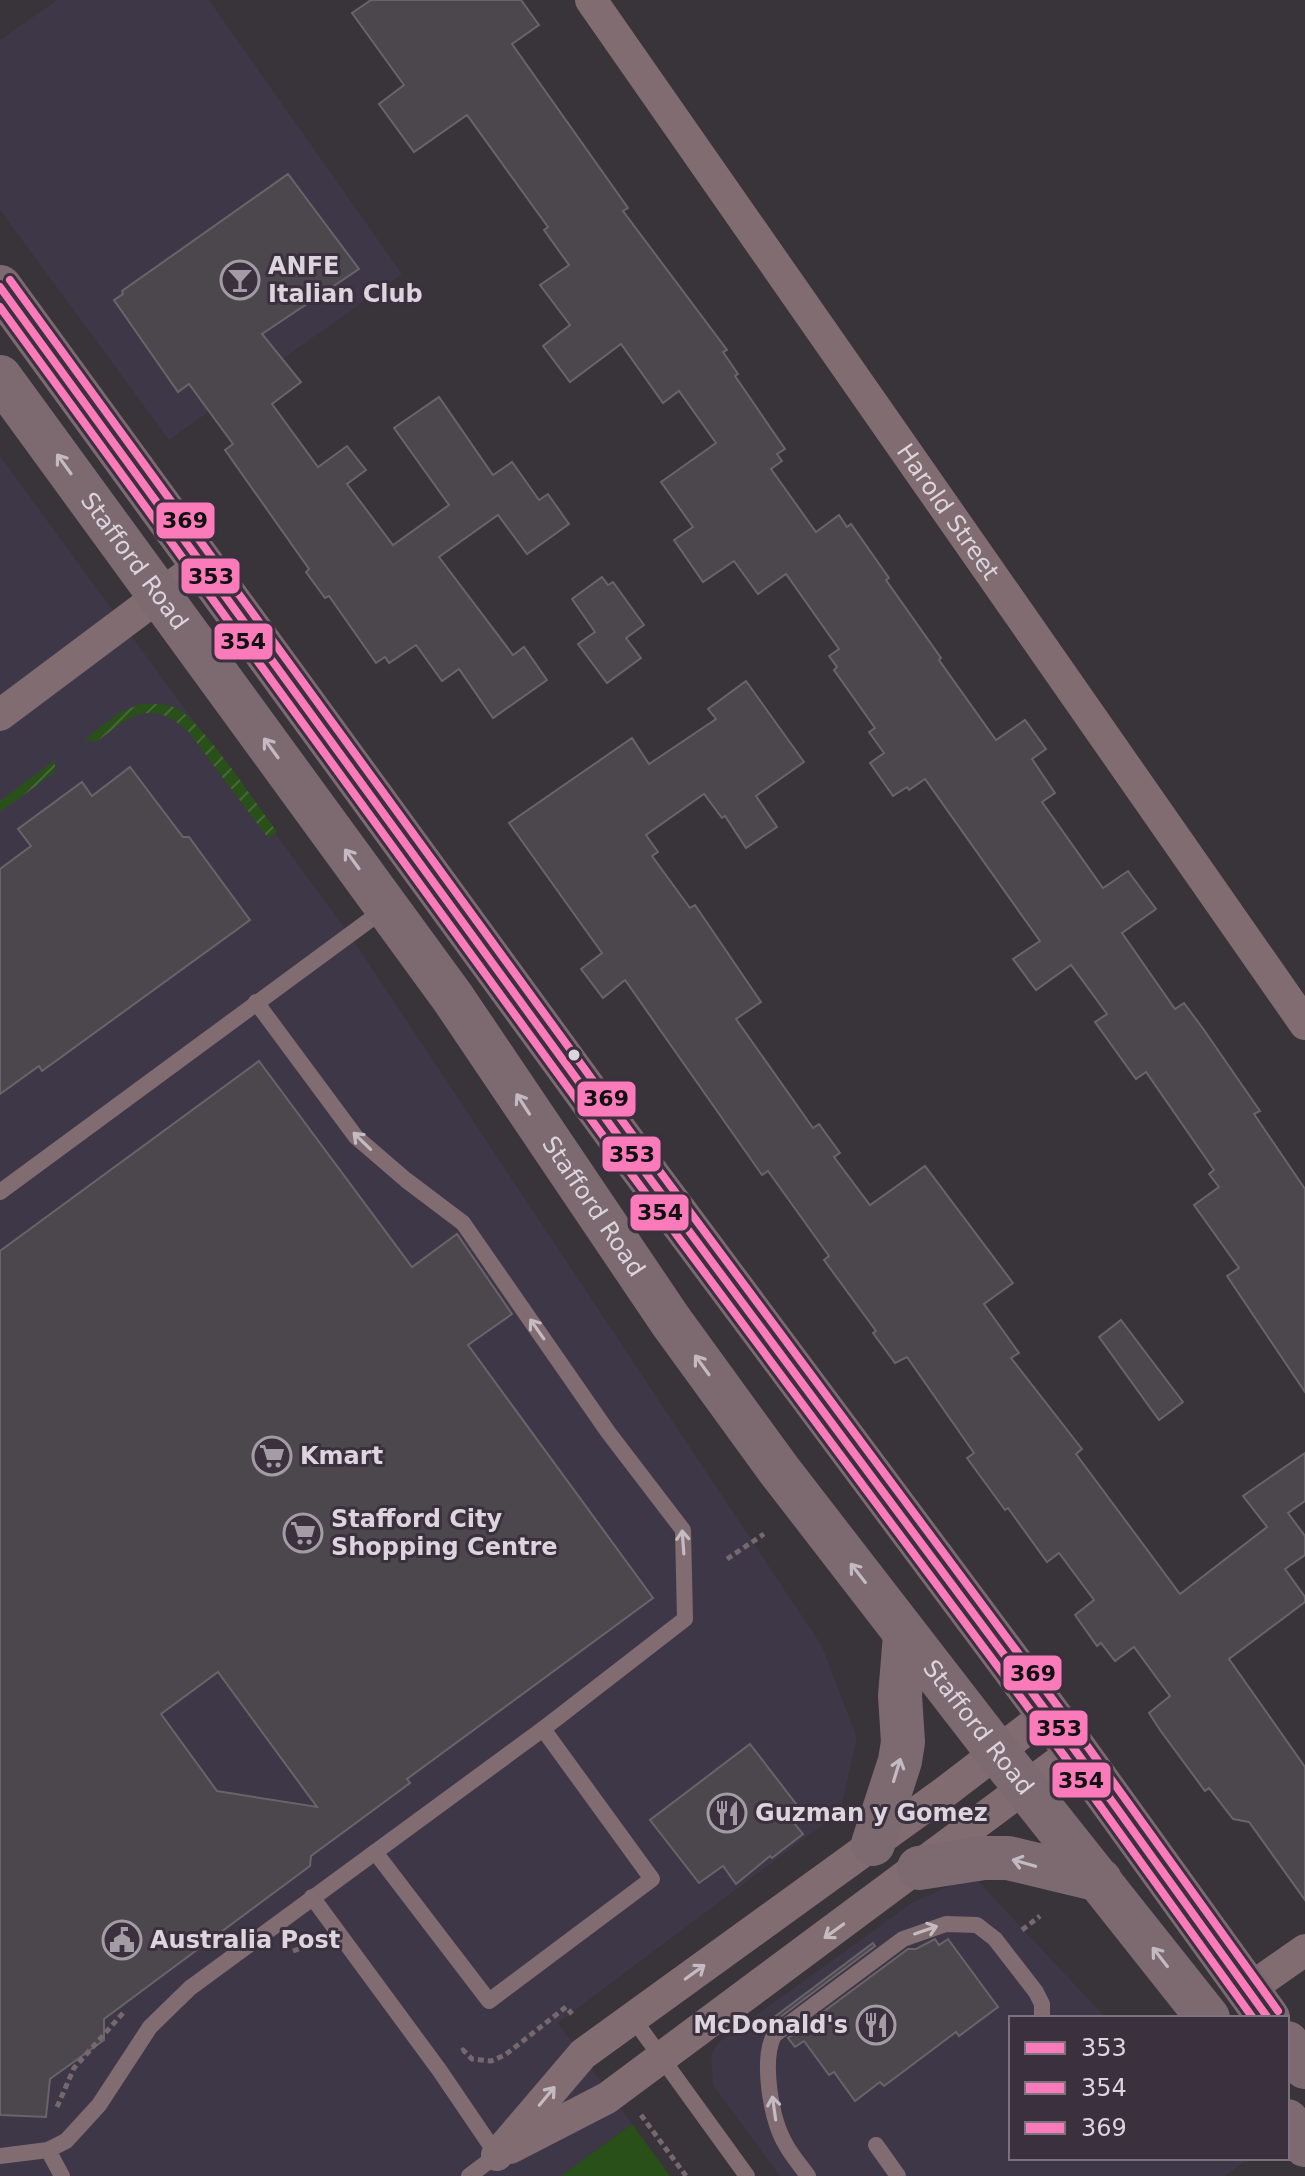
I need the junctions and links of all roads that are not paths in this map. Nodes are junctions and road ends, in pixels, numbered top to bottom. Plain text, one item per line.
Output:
1 (591, 0) edge
2 (0, 287) edge
3 (0, 377) edge
4 (203, 563) junction
5 (159, 595) junction
6 (0, 715) edge
7 (387, 907) junction
8 (256, 1002) junction
9 (1305, 1024) edge
10 (0, 1192) edge
11 (905, 1635) junction
12 (1047, 1714) junction
13 (543, 1729) junction
14 (1075, 1750) junction
15 (997, 1752) junction
16 (1025, 1787) junction
17 (873, 1844) junction
18 (375, 1852) junction
19 (919, 1868) junction
20 (1100, 1880) junction
21 (312, 1897) junction
22 (1305, 1950) edge
23 (1258, 2004) edge
24 (1042, 2016) edge
25 (1206, 2016) edge
26 (632, 2017) junction
27 (1289, 2046) edge
28 (662, 2059) junction
29 (1305, 2067) edge
30 (1289, 2124) edge
31 (876, 2145) dead end
32 (1305, 2145) edge
33 (48, 2150) junction
34 (497, 2155) junction
35 (0, 2156) edge
36 (62, 2176) edge
37 (469, 2176) edge
38 (747, 2176) edge
39 (808, 2176) edge
40 (898, 2176) edge

1 - 9 street, Harold Street
2 - 4 highway
5 -> 3 highway, Stafford Road
4 - 5 street
4 - 12 highway
5 - 6 street
7 -> 5 highway, Stafford Road
7 - 8 lane
11 -> 7 highway, Stafford Road
8 - 10 lane
13 -> 8 lane
11 - 15 highway, Stafford Road
17 -> 11 highway
12 - 14 highway
12 - 15 street
13 - 18 lane
13 - 18 lane
14 - 16 street
14 - 23 highway
15 - 16 highway, Stafford Road
15 - 17 street
16 - 19 street
16 - 20 highway, Stafford Road
26 -> 17 street
18 - 21 lane
20 -> 19 highway
19 -> 28 street
25 -> 20 highway, Stafford Road
21 - 33 lane
21 - 34 lane
22 - 23 street
39 -> 24 lane
26 - 28 lane
34 -> 26 street
27 - 29 highway
28 - 34 street
28 - 38 lane
30 - 32 highway
31 - 40 lane
33 - 35 lane
33 - 36 lane
34 - 37 lane

